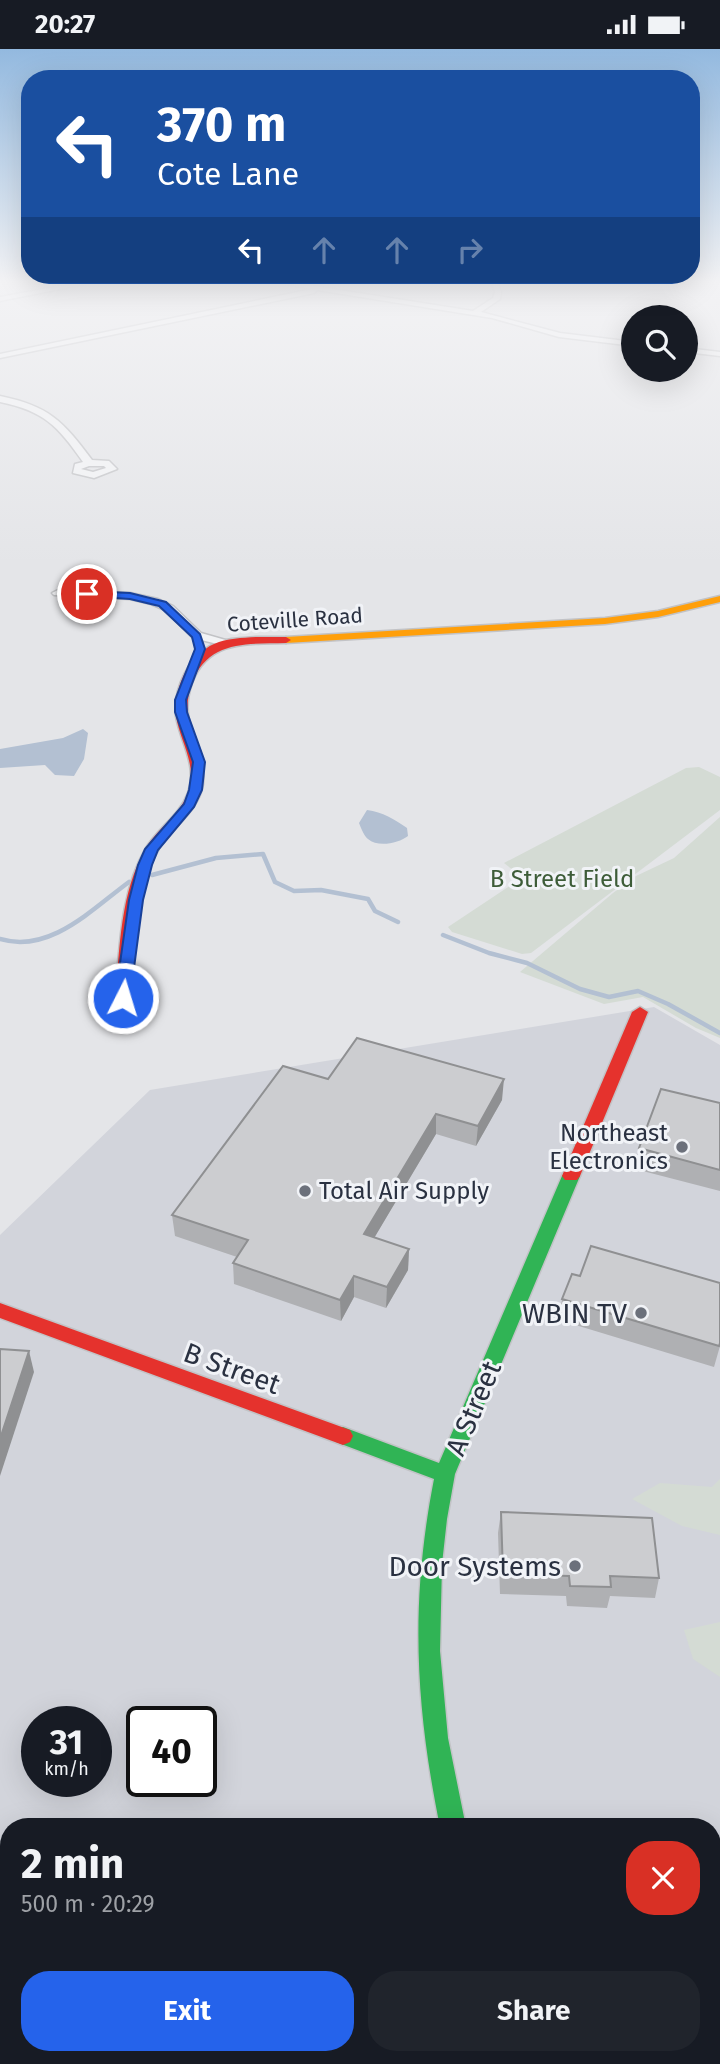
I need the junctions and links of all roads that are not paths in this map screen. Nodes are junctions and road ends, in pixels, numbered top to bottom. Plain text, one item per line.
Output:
1 (0, 399) edge
2 (89, 463) dead end
3 (58, 593) dead end
4 (720, 599) edge
5 (197, 636) junction
6 (230, 643) junction
7 (200, 654) junction
8 (123, 998) dead end
9 (640, 1012) dead end
10 (0, 1311) edge
11 (445, 1474) junction
12 (451, 1818) edge

1 - 2 street
3 - 5 street
4 - 6 street, Coteville Road
5 - 6 street
5 - 7 street
6 - 7 street, Coteville Road
7 - 8 street, Coteville Road
9 - 11 street, A Street
10 - 11 street, B Street
11 - 12 street, A Street

